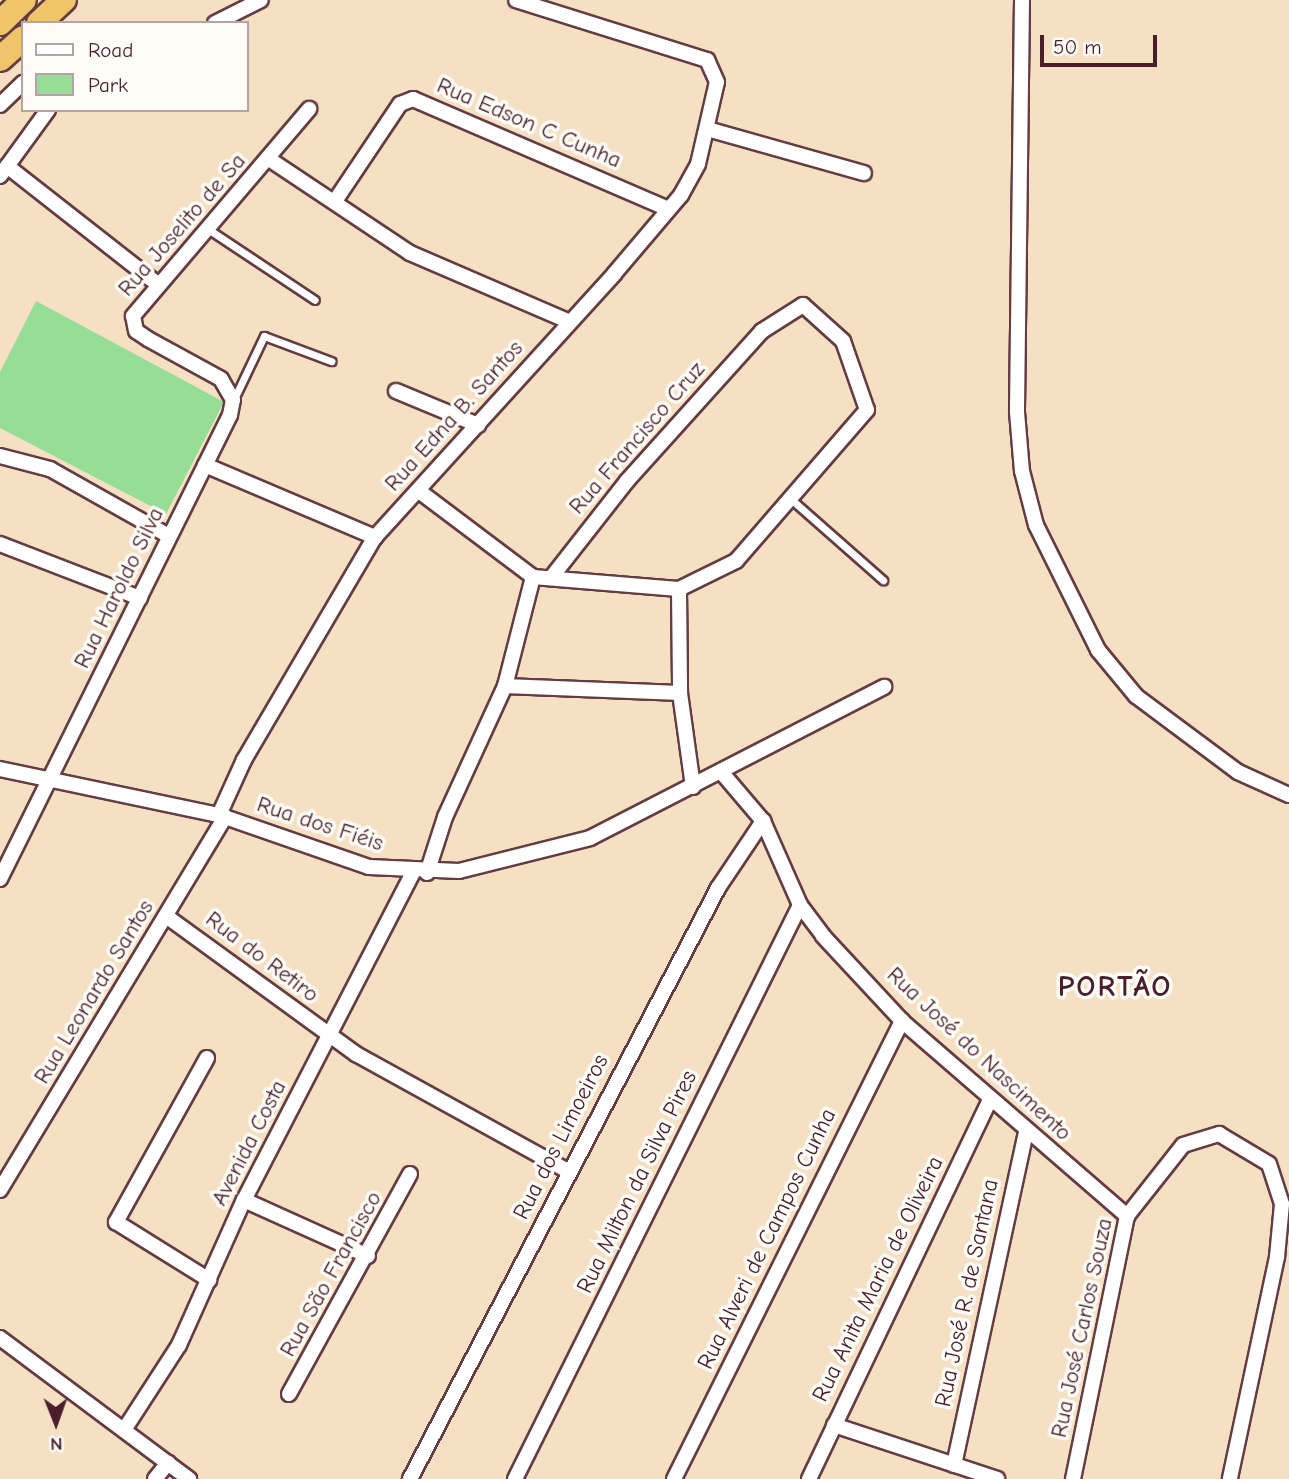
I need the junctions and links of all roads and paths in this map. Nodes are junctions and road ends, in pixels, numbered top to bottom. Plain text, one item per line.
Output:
1 (24, 0) edge
2 (64, 0) edge
3 (261, 0) edge
4 (516, 0) edge
5 (573, 0) edge
6 (1022, 0) edge
7 (568, 15) junction
8 (41, 21) edge
9 (219, 21) edge
10 (0, 23) edge
11 (21, 40) edge
12 (0, 59) edge
13 (21, 85) edge
14 (0, 104) edge
15 (309, 109) dead end
16 (47, 112) edge
17 (707, 129) junction
18 (269, 159) junction
19 (3, 171) edge
20 (864, 173) dead end
21 (335, 201) junction
22 (668, 209) junction
23 (205, 227) junction
24 (156, 283) junction
25 (315, 300) dead end
26 (570, 322) junction
27 (331, 361) dead end
28 (396, 391) dead end
29 (233, 400) junction
30 (478, 425) junction
31 (0, 456) edge
32 (205, 465) junction
33 (419, 491) junction
34 (793, 501) junction
35 (169, 536) junction
36 (375, 537) junction
37 (0, 544) edge
38 (533, 577) junction
39 (551, 578) junction
40 (883, 580) dead end
41 (679, 589) junction
42 (140, 598) junction
43 (505, 686) junction
44 (884, 687) dead end
45 (680, 693) junction
46 (0, 769) edge
47 (723, 774) junction
48 (46, 780) junction
49 (693, 787) junction
50 (1289, 795) edge
51 (222, 816) junction
52 (763, 821) junction
53 (419, 874) junction
54 (0, 879) edge
55 (800, 905) junction
56 (166, 916) junction
57 (902, 1021) junction
58 (330, 1038) junction
59 (207, 1058) dead end
60 (989, 1100) junction
61 (1026, 1130) junction
62 (568, 1171) junction
63 (410, 1174) dead end
64 (0, 1190) edge
65 (244, 1200) junction
66 (1127, 1216) junction
67 (368, 1256) junction
68 (209, 1280) junction
69 (0, 1339) edge
70 (289, 1394) dead end
71 (834, 1425) junction
72 (124, 1430) junction
73 (167, 1463) junction
74 (954, 1465) junction
75 (155, 1479) edge
76 (188, 1479) edge
77 (410, 1479) edge
78 (515, 1479) edge
79 (674, 1479) edge
80 (808, 1479) edge
81 (997, 1479) edge
82 (1073, 1479) edge
83 (1230, 1479) edge

1 - 10 highway
2 - 8 highway
3 - 9 street
4 - 7 street
5 - 7 street
6 - 50 street
7 - 17 street, Rua Edna B. Santos
11 - 12 highway
13 - 14 street
15 - 18 street, Rua Joselito de Sa
16 - 19 street
17 - 20 street
17 - 22 street, Rua Edna B. Santos
18 - 21 street
18 - 23 street, Rua Joselito de Sa
19 - 24 street
21 - 22 street, Rua Edson C Cunha
21 - 26 street
22 - 26 street, Rua Edna B. Santos
23 - 24 street, Rua Joselito de Sa
23 - 25 lane
24 - 29 street, Rua Joselito de Sa
26 - 30 street, Rua Edna B. Santos
27 - 29 lane
28 - 30 street
29 - 32 street, Rua Haroldo Silva
30 - 33 street, Rua Edna B. Santos
31 - 35 street
32 - 35 street, Rua Haroldo Silva
32 - 36 street
33 - 36 street, Rua Edna B. Santos
33 - 38 street
34 - 39 street, Rua Francisco Cruz
34 - 40 lane
34 - 41 street
35 - 42 street, Rua Haroldo Silva
36 - 51 street, Rua Edna B. Santos
37 - 42 street
38 - 39 street
38 - 43 street, Avenida Costa
39 - 41 street
41 - 45 street
42 - 48 street, Rua Haroldo Silva
43 - 45 street
43 - 53 street, Avenida Costa
44 - 47 street, Rua dos Fiéis
45 - 49 street
46 - 48 street, Rua dos Fiéis
47 - 49 street, Rua dos Fiéis
47 - 52 street, Rua José do Nascimento
48 - 51 street, Rua dos Fiéis
48 - 54 street, Rua Haroldo Silva
49 - 53 street, Rua dos Fiéis
51 - 53 street, Rua dos Fiéis
51 - 56 street, Rua Leonardo Santos
52 - 55 street, Rua José do Nascimento
52 - 62 street, Rua dos Limoeiros
53 - 58 street, Avenida Costa
55 - 57 street, Rua José do Nascimento
55 - 78 street, Rua Milton da Silva Pires
56 - 58 street, Rua do Retiro
56 - 64 street, Rua Leonardo Santos
57 - 60 street, Rua José do Nascimento
57 - 79 street, Rua Alveri de Campos Cunha
58 - 62 street, Rua do Retiro
58 - 65 street, Avenida Costa
59 - 68 street
60 - 61 street, Rua José do Nascimento
60 - 71 street, Rua Anita Maria de Oliveira
61 - 66 street, Rua José do Nascimento
61 - 74 street, Rua José R. de Santana
62 - 77 street, Rua dos Limoeiros
63 - 67 street, Rua São Francisco
65 - 67 street
65 - 68 street, Avenida Costa
66 - 82 street, Rua José Carlos Souza
66 - 83 street, Rua José Carlos Souza
67 - 70 street, Rua São Francisco
68 - 72 street, Avenida Costa
69 - 72 street
71 - 74 street
71 - 80 street, Rua Anita Maria de Oliveira
72 - 73 street
73 - 75 street
73 - 76 street
74 - 81 street

